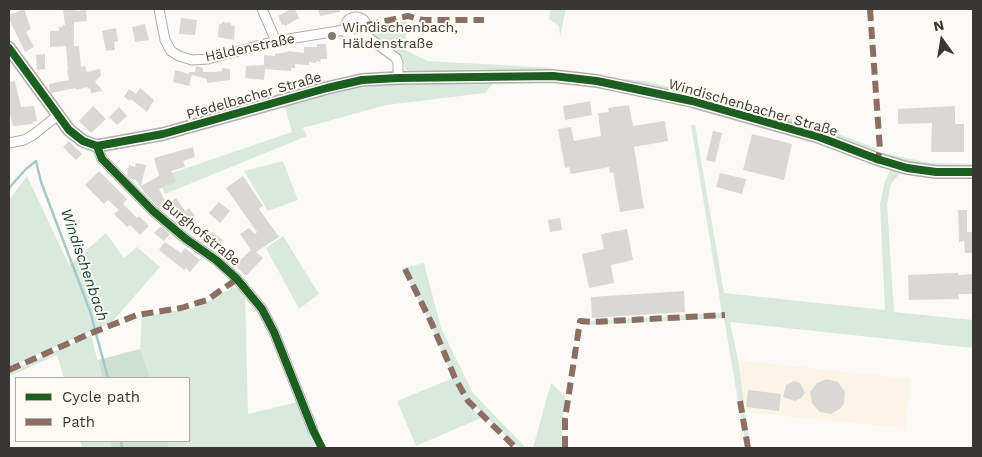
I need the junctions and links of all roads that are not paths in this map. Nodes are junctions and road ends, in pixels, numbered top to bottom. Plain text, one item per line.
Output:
1 (159, 9) edge
2 (262, 9) edge
3 (353, 12) edge
4 (344, 30) junction
5 (365, 35) junction
6 (276, 41) junction
7 (9, 48) edge
8 (553, 76) joint
9 (398, 78) junction
10 (58, 116) junction
11 (9, 143) edge
12 (97, 146) junction
13 (973, 172) edge
14 (313, 430) dead end

1 - 6 street, Häldenstraße
2 - 6 street
3 - 4 street
3 - 5 street
4 - 5 street
4 - 6 street, Häldenstraße
5 - 9 street
7 - 10 street
8 - 9 street, Pfedelbacher Straße
8 - 13 street, Windischenbacher Straße
9 - 12 street, Pfedelbacher Straße
10 - 11 street
10 - 12 street
12 - 14 street, Burghofstraße

